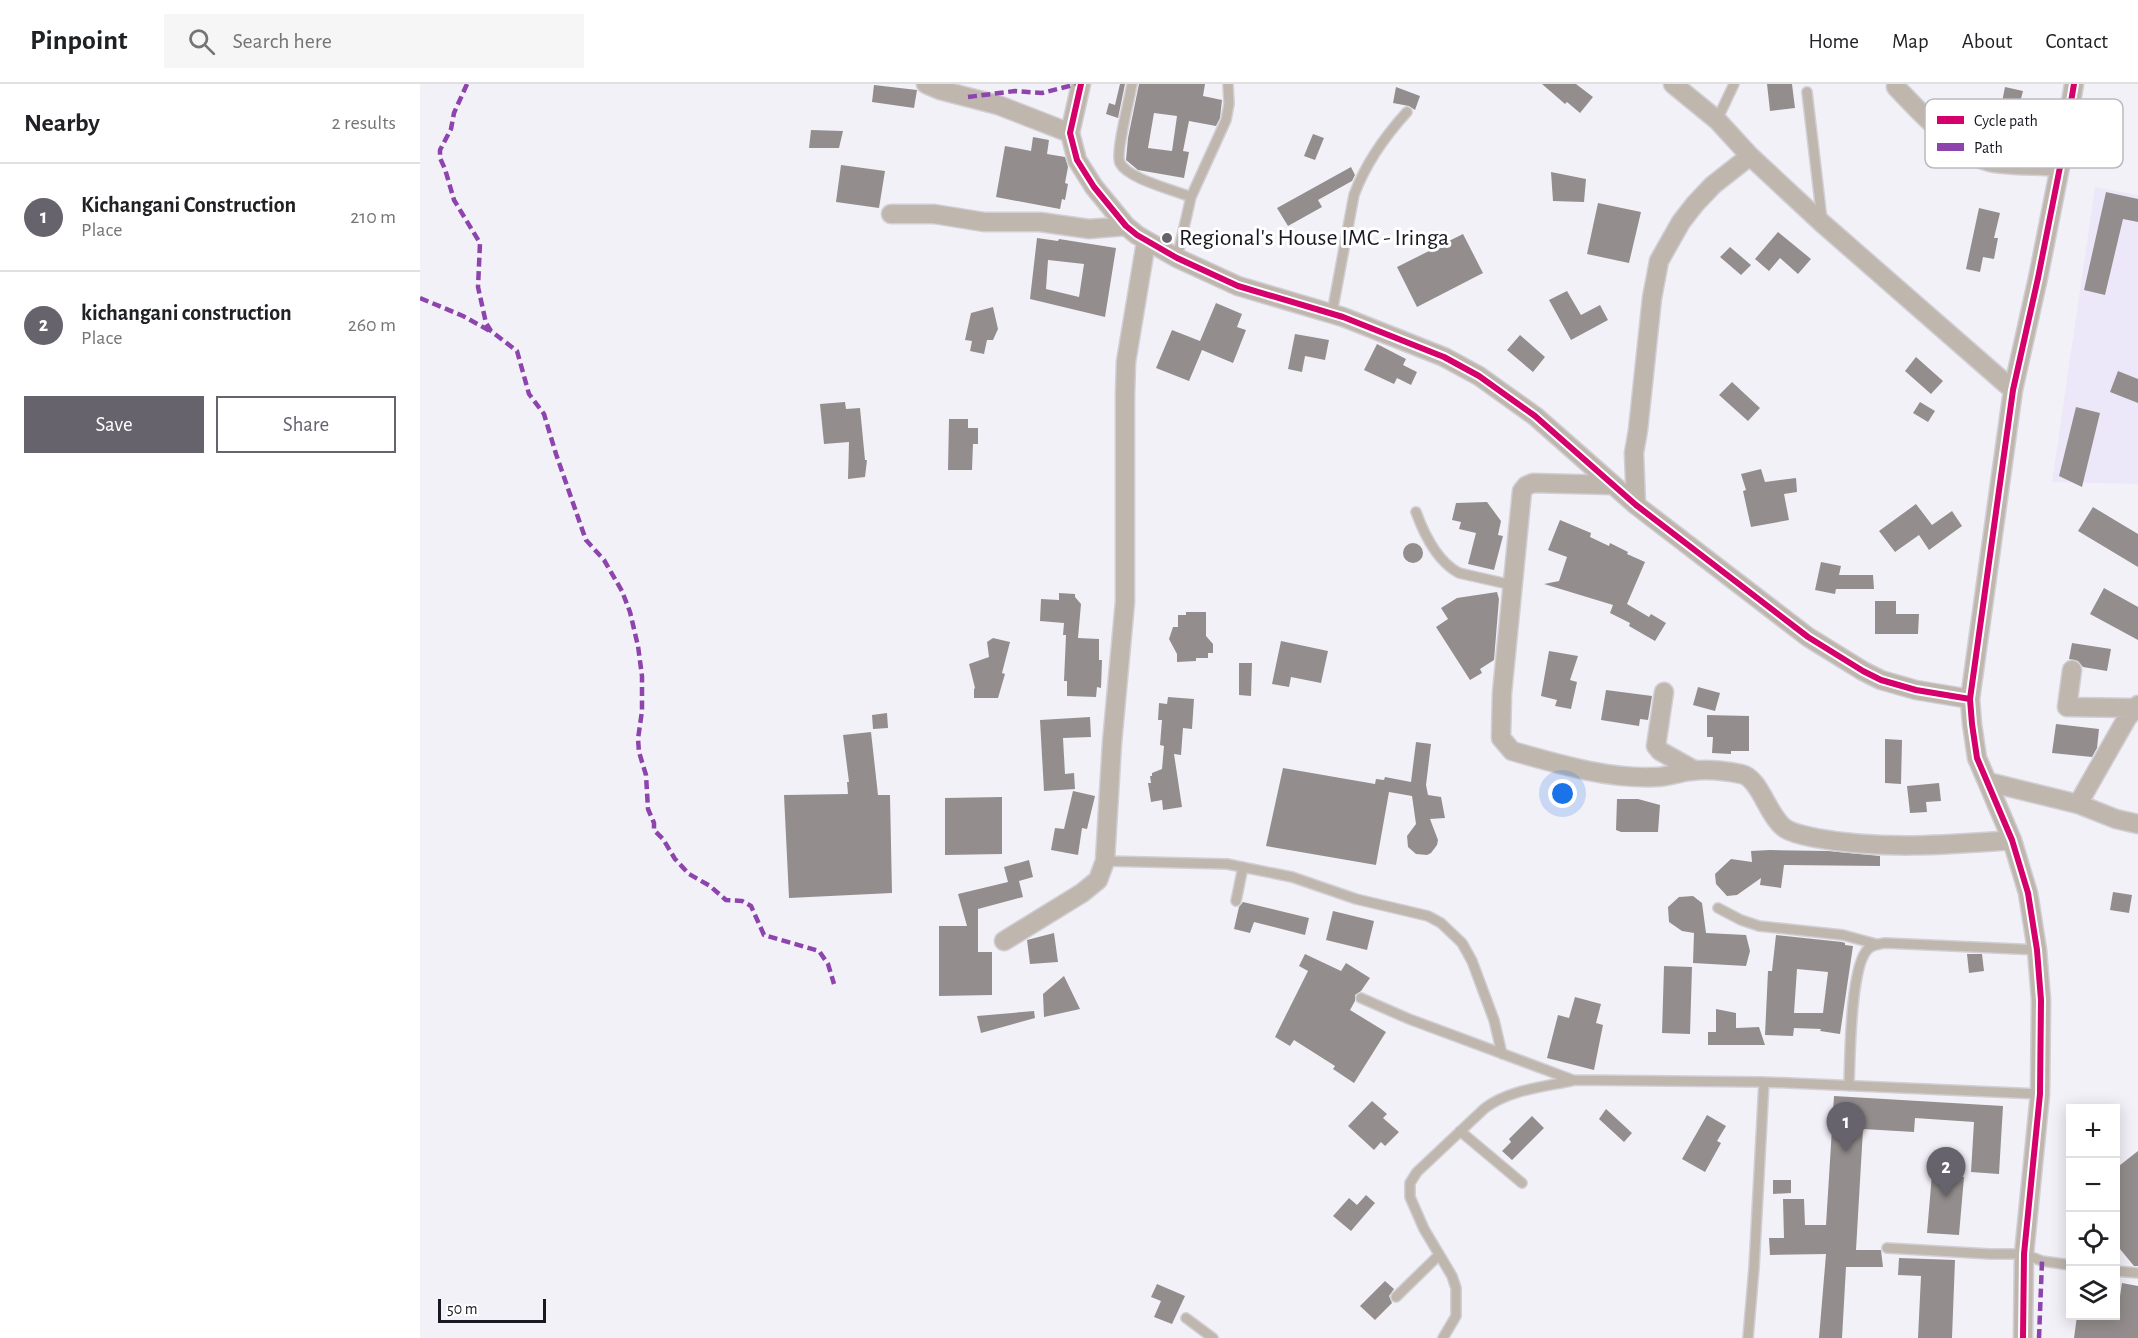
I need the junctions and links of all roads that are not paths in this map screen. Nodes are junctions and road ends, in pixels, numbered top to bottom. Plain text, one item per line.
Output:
1 (926, 84) edge
2 (1081, 84) edge
3 (1132, 84) edge
4 (1228, 84) edge
5 (1673, 84) edge
6 (1734, 84) edge
7 (2074, 84) edge
8 (1896, 87) dead end
9 (1807, 92) dead end
10 (2071, 99) edge
11 (1407, 112) dead end
12 (1925, 117) edge
13 (1717, 120) junction
14 (1070, 133) junction
15 (1750, 156) junction
16 (2060, 168) edge
17 (1191, 197) junction
18 (891, 214) dead end
19 (1822, 223) junction
20 (1126, 226) junction
21 (1146, 242) junction
22 (1177, 258) junction
23 (1332, 314) junction
24 (2013, 390) junction
25 (1611, 485) junction
26 (1636, 505) junction
27 (1416, 512) dead end
28 (1512, 585) junction
29 (2072, 670) dead end
30 (1664, 692) dead end
31 (1970, 699) junction
32 (2136, 706) edge
33 (1694, 770) junction
34 (1988, 782) junction
35 (2078, 804) junction
36 (2138, 824) edge
37 (2012, 840) junction
38 (1105, 861) junction
39 (1243, 867) junction
40 (1236, 901) dead end
41 (1718, 908) dead end
42 (1004, 941) dead end
43 (1876, 944) junction
44 (2037, 950) junction
45 (1361, 998) dead end
46 (1502, 1054) junction
47 (1573, 1080) junction
48 (1764, 1082) junction
49 (1849, 1086) junction
50 (2040, 1094) junction
51 (1460, 1131) junction
52 (1522, 1183) dead end
53 (1887, 1248) dead end
54 (2024, 1254) junction
55 (1439, 1255) junction
56 (2066, 1264) edge
57 (2120, 1272) edge
58 (2138, 1274) edge
59 (1396, 1297) dead end
60 (1186, 1318) dead end
61 (1212, 1338) edge
62 (1443, 1338) edge
63 (1748, 1338) edge
64 (2024, 1338) edge

1 - 14 street
2 - 14 street
3 - 17 lane
4 - 17 lane
5 - 13 street
6 - 13 lane
7 - 10 street
8 - 12 street
9 - 19 lane
11 - 23 lane
13 - 15 street
14 - 20 street
15 - 19 street
15 - 26 street
16 - 24 street
17 - 22 lane
18 - 20 street
19 - 24 street
20 - 21 street
21 - 22 street
21 - 38 street
22 - 23 street
23 - 25 street
24 - 31 street
25 - 26 street
25 - 28 street
26 - 31 street
27 - 28 lane
28 - 33 street
29 - 32 street
30 - 33 street
31 - 34 street
32 - 35 street
33 - 37 street
34 - 35 street
34 - 37 street
35 - 36 street
37 - 44 street
38 - 39 lane
38 - 42 street
39 - 40 lane
39 - 46 lane
41 - 43 lane
43 - 44 lane
43 - 49 lane
44 - 50 street
45 - 46 lane
46 - 47 lane
47 - 48 lane
47 - 51 lane
48 - 49 lane
48 - 63 lane
49 - 50 lane
50 - 54 street
51 - 52 lane
51 - 55 lane
53 - 54 lane
54 - 56 lane
54 - 64 street
55 - 59 lane
55 - 62 lane
57 - 58 lane
60 - 61 lane

